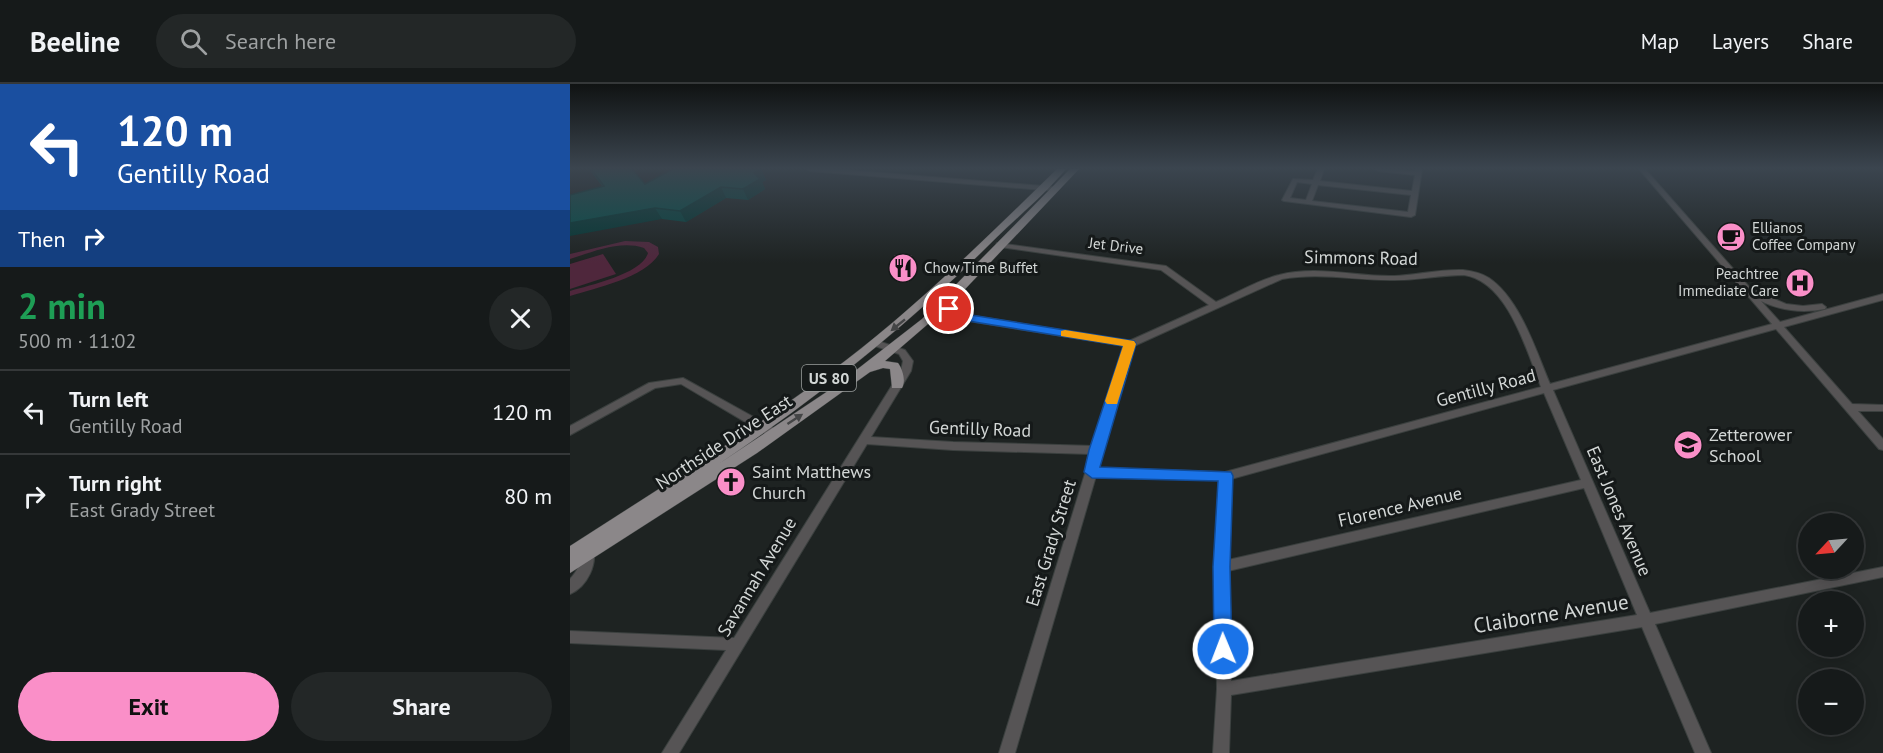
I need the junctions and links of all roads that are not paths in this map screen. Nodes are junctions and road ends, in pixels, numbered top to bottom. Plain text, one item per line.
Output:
1 (1031, 200) edge
2 (1045, 200) edge
3 (1288, 200) edge
4 (1414, 200) edge
5 (1669, 200) edge
6 (1308, 203) joint
7 (1000, 245) junction
8 (1736, 278) junction
9 (1495, 287) joint
10 (953, 296) junction
11 (1882, 297) edge
12 (1215, 306) junction
13 (962, 317) junction
14 (926, 321) junction
15 (1776, 325) junction
16 (875, 343) junction
17 (1130, 344) junction
18 (893, 347) junction
19 (863, 371) junction
20 (897, 386) junction
21 (1546, 389) junction
22 (1850, 407) junction
23 (1883, 408) edge
24 (769, 430) junction
25 (570, 431) edge
26 (862, 440) junction
27 (1883, 446) edge
28 (1096, 450) junction
29 (1092, 472) junction
30 (1226, 476) junction
31 (1587, 483) junction
32 (588, 548) junction
33 (570, 554) edge
34 (570, 566) edge
35 (1221, 567) junction
36 (1883, 572) edge
37 (570, 588) edge
38 (1646, 620) junction
39 (570, 637) edge
40 (737, 644) junction
41 (1224, 689) junction
42 (670, 753) edge
43 (1006, 753) edge
44 (1221, 753) edge
45 (1703, 753) edge

1 -> 16 main road, Northside Drive East / US 80
2 - 7 main road, Northside Drive East / US 80
3 - 6 street
4 - 6 street
5 - 8 street
7 - 10 main road, Northside Drive East / US 80
7 - 12 street, Jet Drive
8 - 11 street
8 - 15 street
9 - 12 street, Simmons Road
9 - 21 street, East Jones Avenue
10 - 13 street
10 - 14 main road, Northside Drive East / US 80
11 - 15 street, Gentilly Road
12 - 17 street, Simmons Road
13 - 14 street
13 - 17 street
14 - 18 main road, Northside Drive East / US 80
15 - 21 street, Gentilly Road
15 - 22 street
16 - 18 street
16 - 24 main road, Northside Drive East / US 80
17 - 28 street, East Grady Street
18 - 19 main road, Northside Drive East / US 80
18 - 20 street, Savannah Avenue
19 - 20 main road
24 -> 19 main road, Northside Drive East / US 80
20 - 26 street, Savannah Avenue
21 - 30 street, Gentilly Road
21 - 31 street, East Jones Avenue
22 - 23 street
22 - 27 street
24 - 25 street
24 - 32 main road, Northside Drive East / US 80
26 - 28 street, Gentilly Road
26 - 40 street, Savannah Avenue
28 - 29 street, East Grady Street
29 - 30 street, Gentilly Road
29 - 43 street, East Grady Street
30 - 35 street
31 - 35 street, Florence Avenue
31 - 38 street, East Jones Avenue
32 - 33 main road, Northside Drive East / US 80
32 - 34 main road, Northside Drive East / US 80
32 - 37 street
35 - 41 street
36 - 38 street, Claiborne Avenue
38 - 41 street, Claiborne Avenue
38 - 45 street, East Jones Avenue
39 - 40 street
40 - 42 street, Savannah Avenue
41 - 44 street

